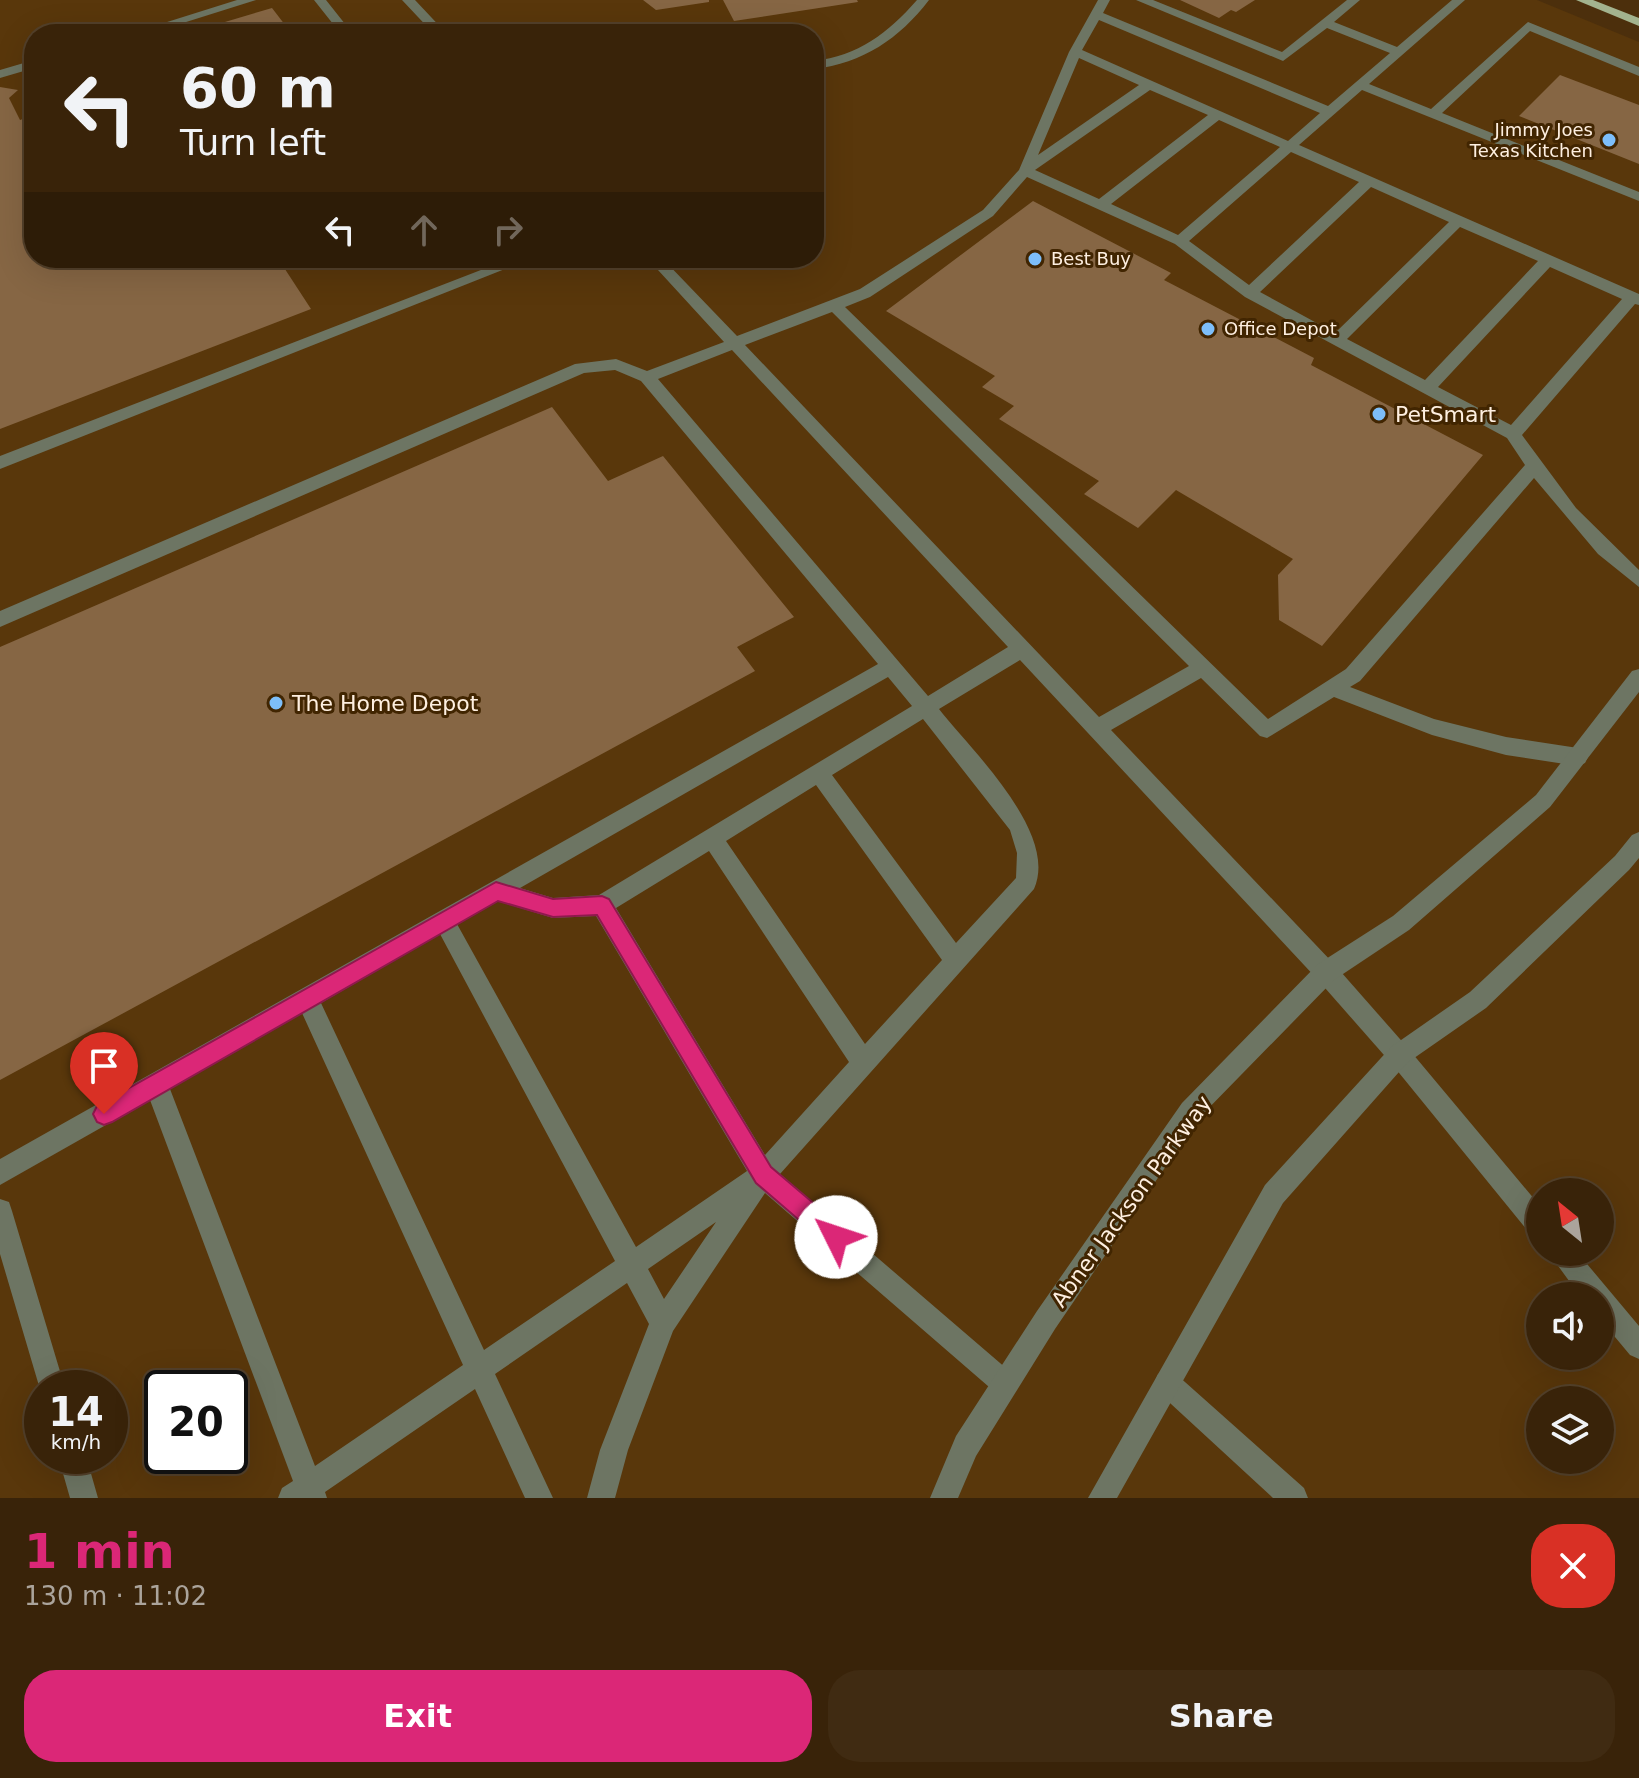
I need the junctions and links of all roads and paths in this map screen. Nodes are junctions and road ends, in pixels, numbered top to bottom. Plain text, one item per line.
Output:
1 (250, 0) edge
2 (320, 0) edge
3 (408, 0) edge
4 (923, 0) edge
5 (1104, 0) edge
6 (1142, 0) edge
7 (1354, 0) edge
8 (1459, 0) edge
9 (1582, 0) edge
10 (1096, 14) junction
11 (1639, 22) edge
12 (1325, 23) junction
13 (169, 24) edge
14 (339, 24) edge
15 (431, 24) edge
16 (1075, 52) junction
17 (1399, 52) junction
18 (824, 63) edge
19 (24, 67) edge
20 (1639, 72) edge
21 (0, 74) edge
22 (1149, 84) junction
23 (1360, 85) junction
24 (1330, 112) junction
25 (1434, 113) junction
26 (1218, 114) junction
27 (1290, 146) junction
28 (1025, 171) junction
29 (1369, 181) junction
30 (1639, 197) edge
31 (1101, 205) junction
32 (1459, 220) junction
33 (1180, 241) junction
34 (1548, 260) junction
35 (500, 268) edge
36 (664, 268) edge
37 (1250, 293) junction
38 (1636, 299) edge
39 (835, 306) junction
40 (1337, 340) junction
41 (737, 344) junction
42 (647, 377) junction
43 (1427, 388) junction
44 (1513, 434) junction
45 (0, 463) edge
46 (1533, 467) junction
47 (1639, 580) edge
48 (0, 619) edge
49 (1023, 648) junction
50 (891, 666) junction
51 (1203, 667) junction
52 (1639, 677) edge
53 (1332, 688) junction
54 (926, 708) junction
55 (1098, 728) junction
56 (1578, 757) junction
57 (819, 773) junction
58 (712, 838) junction
59 (1639, 842) edge
60 (496, 891) junction
61 (602, 905) junction
62 (444, 921) junction
63 (956, 961) junction
64 (1326, 972) junction
65 (307, 998) junction
66 (1399, 1055) junction
67 (864, 1063) junction
68 (156, 1084) junction
69 (0, 1173) edge
70 (763, 1175) junction
71 (1526, 1209) edge
72 (0, 1211) edge
73 (632, 1265) junction
74 (1573, 1266) edge
75 (1586, 1282) edge
76 (1614, 1316) edge
77 (663, 1323) junction
78 (1639, 1346) edge
79 (479, 1369) junction
80 (47, 1370) edge
81 (1167, 1383) junction
82 (1005, 1384) junction
83 (77, 1474) edge
84 (305, 1494) edge
85 (84, 1498) edge
86 (539, 1498) edge
87 (601, 1498) edge
88 (944, 1498) edge
89 (1102, 1498) edge
90 (1294, 1498) edge

1 - 13 street
2 - 14 street
3 - 15 street
4 - 18 street
5 - 10 street
6 - 12 street
7 - 12 street
8 - 17 street
9 - 11 main road
10 - 16 street
10 - 24 street
12 - 17 street
16 - 22 street
16 - 28 street
17 - 23 street
19 - 21 street
20 - 25 street
22 - 26 street
22 - 28 street
23 - 24 street
23 - 25 street
24 - 27 street
25 - 30 street
26 - 27 street
26 - 31 street
27 - 29 street
27 - 33 street
28 - 31 street
28 - 39 street
29 - 32 street
29 - 37 street
31 - 33 street
32 - 34 street
32 - 40 street
33 - 37 street
34 - 38 street
34 - 43 street
35 - 45 street
36 - 41 street
37 - 40 street
38 - 44 street
39 - 41 street
39 - 51 street
40 - 43 street
41 - 42 street
41 - 49 street
42 - 48 street
42 - 50 street
43 - 44 street
44 - 46 street
46 - 47 street
46 - 53 street
49 - 54 street
49 - 55 street
50 - 54 street
50 - 60 street
51 - 53 street
51 - 55 street
52 - 56 street, Abner Jackson Parkway
53 - 56 street
54 - 57 street
54 - 63 street
55 - 64 street
56 - 64 street, Abner Jackson Parkway
57 - 58 street
57 - 63 street
58 - 61 street
58 - 67 street
59 - 66 street
60 - 61 street
60 - 62 street
61 - 70 street
62 - 65 street
62 - 73 street
63 - 67 street
64 - 66 street
64 - 82 street, Abner Jackson Parkway
65 - 68 street
65 - 79 street
66 - 71 street
66 - 81 street
67 - 70 street
68 - 69 street
68 - 84 street
70 - 73 street
70 - 77 street
70 - 82 street
72 - 80 street
73 - 77 street
73 - 79 street
74 - 75 street
76 - 78 street
77 - 87 street
79 - 84 street
79 - 86 street
81 - 89 street
81 - 90 street
82 - 88 street, Abner Jackson Parkway
83 - 85 street

